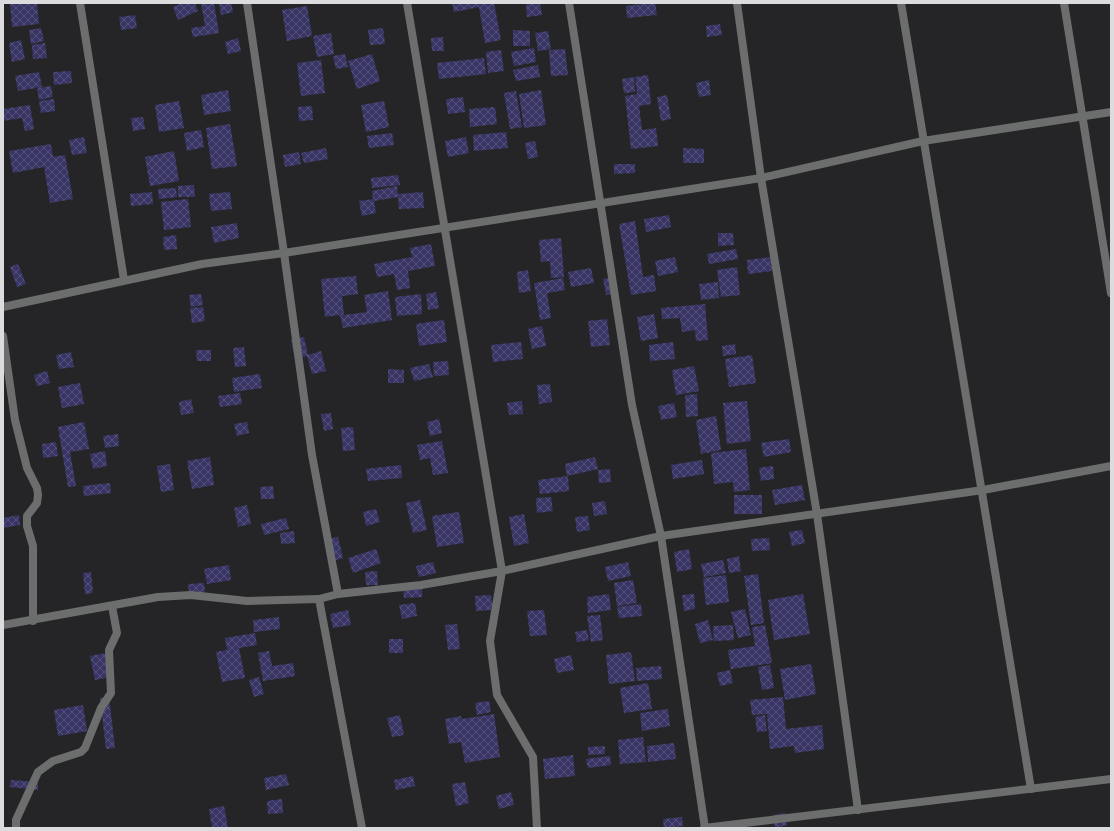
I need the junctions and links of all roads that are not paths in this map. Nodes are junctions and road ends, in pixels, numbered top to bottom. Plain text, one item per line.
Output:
1 (80, 3) edge
2 (247, 3) edge
3 (407, 3) edge
4 (569, 3) edge
5 (737, 3) edge
6 (901, 3) edge
7 (1064, 3) edge
8 (1111, 112) edge
9 (1083, 116) junction
10 (924, 141) junction
11 (761, 178) junction
12 (600, 203) junction
13 (445, 228) junction
14 (284, 253) junction
15 (124, 280) junction
16 (1111, 293) edge
17 (3, 307) edge
18 (3, 336) edge
19 (1111, 466) edge
20 (983, 490) junction
21 (817, 514) junction
22 (660, 536) junction
23 (502, 571) junction
24 (338, 594) junction
25 (319, 599) junction
26 (112, 606) junction
27 (32, 620) junction
28 (3, 625) edge
29 (1111, 779) edge
30 (1031, 789) junction
31 (858, 810) junction
32 (16, 828) edge
33 (362, 828) edge
34 (537, 828) edge
35 (705, 828) edge

1 - 15 street
2 - 14 street
3 - 13 street
4 - 12 street
5 - 11 street
6 - 10 street
7 - 9 street
8 - 9 street
9 - 10 street
9 - 16 street
10 - 11 street
10 - 20 street
11 - 12 street
11 - 21 street
12 - 13 street
12 - 22 street
13 - 14 street
13 - 23 street
14 - 15 street
14 - 24 street
15 - 17 street
18 - 27 street
19 - 20 street
20 - 21 street
20 - 30 street
21 - 22 street
21 - 31 street
22 - 23 street
22 - 35 street
23 - 24 street
23 - 34 street
24 - 25 street
25 - 26 street
25 - 33 street
26 - 27 street
26 - 32 street
27 - 28 street
29 - 30 street
30 - 31 street
31 - 35 street

